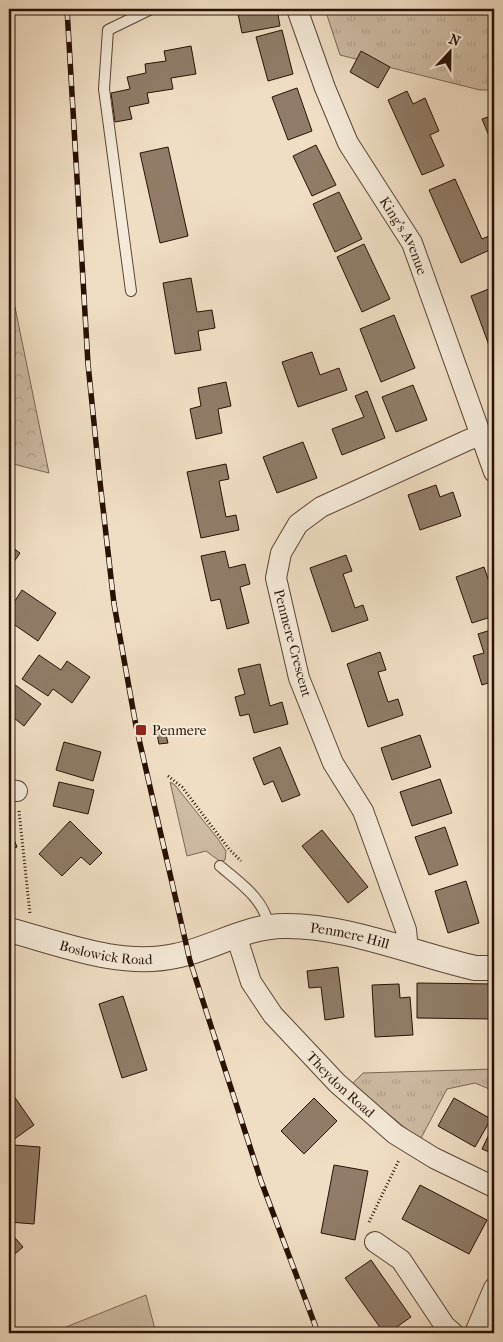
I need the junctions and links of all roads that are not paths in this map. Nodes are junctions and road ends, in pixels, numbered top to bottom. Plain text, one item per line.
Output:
1 (151, 9) edge
2 (297, 9) edge
3 (131, 291) dead end
4 (481, 435) junction
5 (494, 472) edge
6 (220, 866) dead end
7 (270, 926) junction
8 (9, 930) edge
9 (236, 935) junction
10 (204, 948) joint
11 (408, 950) junction
12 (494, 968) edge
13 (494, 1187) edge
14 (375, 1242) road end
15 (494, 1288) edge
16 (453, 1333) edge
17 (475, 1333) edge

1 - 3 lane
2 - 4 street, King's Avenue
4 - 5 street, King's Avenue
4 - 11 street, Penmere Crescent
6 - 7 lane
7 - 9 street, Penmere Hill
7 - 11 street, Penmere Hill
8 - 10 street, Boslowick Road
9 - 10 street, Penmere Hill
9 - 13 street, Theydon Road
11 - 12 street, Penmere Hill
14 - 16 street
15 - 17 street

